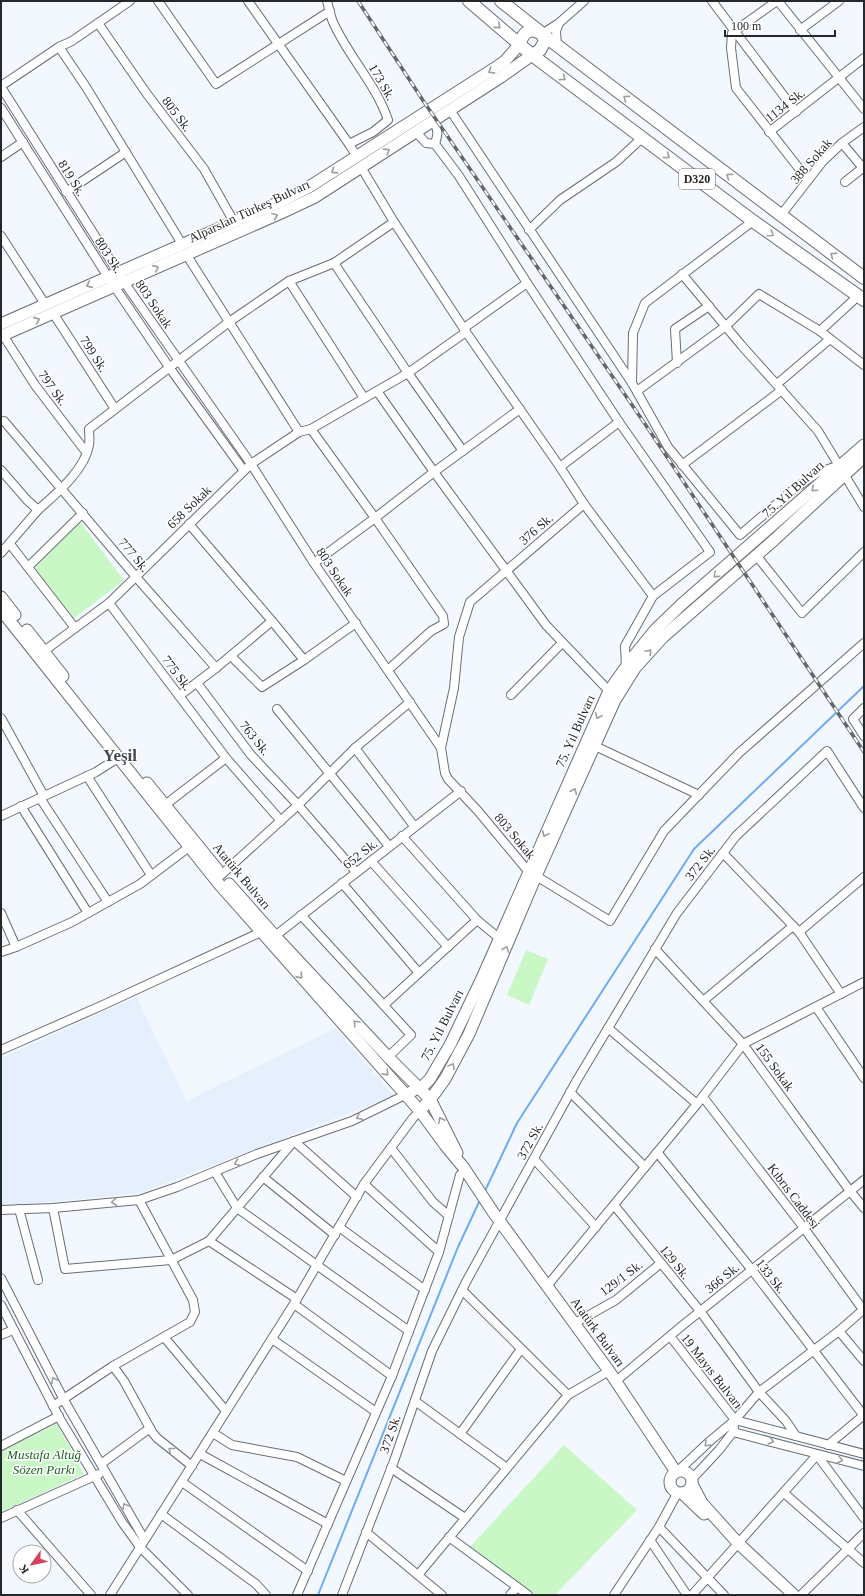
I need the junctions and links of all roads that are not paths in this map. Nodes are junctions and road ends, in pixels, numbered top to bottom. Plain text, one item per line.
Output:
1 (130, 1) edge
2 (158, 1) edge
3 (248, 1) edge
4 (327, 1) edge
5 (468, 1) edge
6 (501, 1) edge
7 (584, 1) edge
8 (712, 1) edge
9 (773, 1) edge
10 (778, 1) edge
11 (839, 1) edge
12 (330, 11) junction
13 (98, 23) junction
14 (559, 23) junction
15 (736, 30) junction
16 (800, 30) junction
17 (542, 34) junction
18 (278, 44) junction
19 (519, 45) junction
20 (557, 46) junction
21 (59, 47) junction
22 (532, 55) junction
23 (864, 58) edge
24 (840, 78) junction
25 (1, 86) edge
26 (1, 108) edge
27 (864, 109) edge
28 (450, 110) junction
29 (796, 112) junction
30 (432, 121) junction
31 (864, 127) edge
32 (416, 132) junction
33 (769, 132) junction
34 (642, 138) junction
35 (22, 142) junction
36 (842, 143) junction
37 (348, 144) junction
38 (435, 144) junction
39 (126, 152) junction
40 (1, 157) edge
41 (359, 162) junction
42 (864, 168) edge
43 (808, 180) junction
44 (845, 182) dead end
45 (66, 192) junction
46 (780, 215) junction
47 (753, 221) junction
48 (234, 222) junction
49 (394, 222) junction
50 (529, 230) junction
51 (1, 236) edge
52 (184, 249) junction
53 (334, 263) junction
54 (682, 274) junction
55 (864, 278) edge
56 (116, 279) junction
57 (288, 281) junction
58 (527, 283) junction
59 (861, 298) edge
60 (45, 304) junction
61 (709, 306) junction
62 (53, 313) junction
63 (229, 322) junction
64 (1, 324) edge
65 (726, 326) junction
66 (465, 330) junction
67 (820, 331) junction
68 (2, 336) edge
69 (830, 339) junction
70 (178, 360) junction
71 (677, 363) junction
72 (864, 365) edge
73 (169, 367) junction
74 (408, 373) junction
75 (632, 383) junction
76 (779, 387) junction
77 (377, 391) junction
78 (637, 391) junction
79 (364, 398) junction
80 (115, 408) junction
81 (520, 409) junction
82 (4, 421) dead end
83 (619, 422) junction
84 (311, 429) junction
85 (299, 432) junction
86 (864, 445) edge
87 (463, 451) junction
88 (86, 452) junction
89 (864, 457) edge
90 (251, 464) junction
91 (682, 464) junction
92 (560, 467) junction
93 (842, 468) junction
94 (1, 470) edge
95 (244, 471) junction
96 (434, 472) junction
97 (62, 488) junction
98 (584, 504) junction
99 (864, 507) edge
100 (38, 510) junction
101 (83, 513) junction
102 (375, 518) junction
103 (189, 524) junction
104 (10, 544) junction
105 (864, 552) edge
106 (1, 554) edge
107 (756, 555) junction
108 (314, 563) junction
109 (28, 567) junction
110 (506, 571) junction
111 (136, 577) junction
112 (653, 596) junction
113 (1, 597) edge
114 (108, 603) junction
115 (1, 610) edge
116 (272, 621) junction
117 (356, 623) junction
118 (75, 628) junction
119 (864, 643) edge
120 (562, 644) junction
121 (44, 651) junction
122 (231, 656) junction
123 (304, 660) junction
124 (626, 667) junction
125 (216, 668) junction
126 (388, 670) junction
127 (198, 683) junction
128 (609, 691) junction
129 (511, 695) dead end
130 (179, 696) junction
131 (410, 702) junction
132 (864, 708) edge
133 (278, 709) dead end
134 (1, 718) edge
135 (864, 736) edge
136 (595, 746) junction
137 (355, 748) junction
138 (441, 748) junction
139 (118, 758) junction
140 (226, 758) junction
141 (330, 773) junction
142 (87, 776) junction
143 (461, 791) junction
144 (699, 795) junction
145 (42, 797) junction
146 (165, 804) junction
147 (298, 805) junction
148 (21, 806) junction
149 (864, 808) edge
150 (1, 816) edge
151 (281, 821) junction
152 (414, 826) junction
153 (402, 836) junction
154 (389, 846) junction
155 (189, 847) junction
156 (723, 854) junction
157 (370, 861) junction
158 (356, 872) junction
159 (532, 874) junction
160 (151, 875) junction
161 (221, 875) junction
162 (864, 878) edge
163 (342, 883) junction
164 (108, 902) junction
165 (1, 913) edge
166 (88, 913) junction
167 (302, 915) junction
168 (477, 920) junction
169 (796, 929) junction
170 (261, 932) junction
171 (275, 936) junction
172 (499, 938) junction
173 (448, 946) junction
174 (16, 947) junction
175 (655, 949) junction
176 (1, 952) edge
177 (419, 973) junction
178 (864, 982) edge
179 (841, 994) junction
180 (703, 1001) junction
181 (384, 1005) junction
182 (816, 1007) junction
183 (608, 1028) junction
184 (743, 1044) junction
185 (1, 1050) edge
186 (388, 1057) junction
187 (864, 1078) edge
188 (420, 1087) junction
189 (570, 1092) junction
190 (407, 1094) junction
191 (703, 1096) junction
192 (430, 1099) junction
193 (697, 1104) junction
194 (420, 1111) junction
195 (294, 1141) junction
196 (391, 1148) junction
197 (657, 1152) junction
198 (534, 1158) junction
199 (645, 1167) junction
200 (465, 1170) junction
201 (215, 1172) junction
202 (263, 1177) junction
203 (864, 1180) edge
204 (364, 1184) junction
205 (850, 1192) junction
206 (357, 1197) junction
207 (139, 1200) junction
208 (614, 1205) junction
209 (53, 1208) junction
210 (237, 1208) junction
211 (864, 1208) edge
212 (19, 1209) junction
213 (1, 1210) edge
214 (449, 1216) junction
215 (497, 1216) junction
216 (596, 1227) junction
217 (804, 1228) junction
218 (337, 1231) junction
219 (209, 1241) junction
220 (439, 1252) junction
221 (171, 1260) junction
222 (661, 1263) junction
223 (317, 1266) junction
224 (752, 1270) junction
225 (1, 1278) edge
226 (38, 1280) dead end
227 (547, 1286) junction
228 (425, 1290) junction
229 (462, 1290) junction
230 (296, 1302) junction
231 (1, 1305) edge
232 (864, 1310) edge
233 (700, 1311) junction
234 (575, 1323) junction
235 (13, 1330) junction
236 (409, 1331) junction
237 (839, 1331) junction
238 (1, 1335) edge
239 (670, 1336) junction
240 (164, 1337) junction
241 (272, 1339) junction
242 (521, 1349) junction
243 (814, 1350) junction
244 (864, 1361) edge
245 (113, 1366) junction
246 (609, 1371) junction
247 (392, 1376) junction
248 (616, 1381) junction
249 (759, 1392) junction
250 (568, 1395) junction
251 (64, 1400) junction
252 (415, 1401) junction
253 (53, 1406) junction
254 (226, 1411) junction
255 (376, 1412) junction
256 (59, 1416) junction
257 (864, 1416) edge
258 (735, 1420) junction
259 (151, 1430) junction
260 (733, 1432) junction
261 (213, 1433) junction
262 (460, 1434) junction
263 (796, 1436) junction
264 (828, 1445) junction
265 (1, 1446) edge
266 (200, 1454) junction
267 (864, 1454) edge
268 (817, 1455) junction
269 (192, 1466) junction
270 (864, 1466) edge
271 (103, 1468) junction
272 (391, 1468) junction
273 (507, 1468) junction
274 (678, 1471) junction
275 (95, 1476) junction
276 (346, 1481) junction
277 (692, 1481) junction
278 (182, 1482) junction
279 (680, 1492) junction
280 (784, 1493) junction
281 (17, 1510) junction
282 (161, 1514) junction
283 (1, 1518) edge
284 (465, 1518) junction
285 (864, 1518) edge
286 (328, 1524) junction
287 (659, 1527) junction
288 (366, 1532) junction
289 (864, 1533) edge
290 (449, 1537) junction
291 (650, 1540) junction
292 (142, 1543) junction
293 (737, 1544) junction
294 (848, 1549) junction
295 (864, 1563) edge
296 (308, 1571) junction
297 (418, 1575) junction
298 (708, 1578) junction
299 (518, 1587) junction
300 (91, 1595) edge
301 (110, 1595) edge
302 (188, 1595) edge
303 (266, 1595) edge
304 (297, 1595) edge
305 (342, 1595) edge
306 (442, 1595) edge
307 (510, 1595) edge
308 (528, 1595) edge
309 (614, 1595) edge
310 (687, 1595) edge
311 (692, 1595) edge
312 (724, 1595) edge
313 (790, 1595) edge
314 (794, 1595) edge
315 (802, 1595) edge

1 - 13 street
2 - 18 street
3 - 18 street
4 - 12 street, 173 Sk.
5 -> 19 highway, D320
6 - 17 highway, D320
7 - 14 street
8 - 15 street
9 - 15 street
10 - 16 street
11 - 16 street
12 - 18 street
12 - 37 street, 173 Sk.
13 - 21 street
13 - 48 street, 805 Sk.
14 - 17 street
14 - 20 street
15 - 29 street
15 - 33 street
16 - 24 street
17 - 19 highway
17 - 20 highway, D320
17 - 22 highway
18 - 37 street
19 - 22 highway, D320
19 -> 41 main road, Alparslan Türkeş Bulvarı
46 -> 20 highway, D320
21 - 25 street
21 - 39 street
22 - 28 main road, Alparslan Türkeş Bulvarı
22 -> 34 highway, D320
23 - 24 street, 1134 Sk.
24 - 27 street
24 - 29 street, 1134 Sk.
25 - 45 street, 819 Sk.
26 - 35 street, 803 Sk.
28 - 30 main road, Alparslan Türkeş Bulvarı
28 - 50 street
29 - 33 street, 1134 Sk.
30 - 32 main road, Alparslan Türkeş Bulvarı
30 - 38 street
31 - 36 street, 388 Sokak
32 - 38 street
41 -> 32 main road, Alparslan Türkeş Bulvarı
33 - 43 street, 1134 Sk.
34 -> 47 highway, D320
34 - 50 street
35 - 40 street
35 - 56 street, 803 Sk.
36 - 42 street
36 - 43 street, 388 Sokak
37 - 41 street
38 - 58 street
39 - 45 street
39 - 52 street
41 -> 48 main road, Alparslan Türkeş Bulvarı
41 - 49 street
52 -> 41 main road, Alparslan Türkeş Bulvarı
42 - 44 street
43 - 46 street, 388 Sokak
45 - 56 street, 819 Sk.
55 -> 46 highway, D320
47 - 54 street
47 -> 59 highway, D320
48 - 52 main road, Alparslan Türkeş Bulvarı
49 - 53 street
49 - 66 street
50 - 75 street
51 - 60 street
52 - 56 main road, Alparslan Türkeş Bulvarı
52 - 63 street
53 - 57 street
53 - 74 street
54 - 61 street
54 - 75 street
56 -> 60 main road, Alparslan Türkeş Bulvarı
56 - 62 main road, Alparslan Türkeş Bulvarı
56 - 70 street, 803 Sokak
56 - 73 street, 803 Sk.
57 - 63 street
57 - 79 street
58 - 66 street, 658 Sokak
58 - 83 street
59 - 67 street
60 - 64 main road, Alparslan Türkeş Bulvarı
61 - 65 street
61 - 71 street
68 -> 62 main road, Alparslan Türkeş Bulvarı
62 - 80 street, 799 Sk.
63 - 70 street
63 - 85 street
65 - 67 street
65 - 71 street
65 - 76 street
66 - 74 street, 658 Sokak
66 - 81 street
67 - 69 street
68 - 88 street, 797 Sk.
69 - 72 street
69 - 76 street
70 - 73 street
70 - 90 street, 803 Sokak
71 - 78 street
73 - 80 street
73 - 95 street, 803 Sk.
74 - 77 street, 658 Sokak
74 - 87 street
75 - 78 street
76 - 91 street
76 - 93 street
77 - 79 street, 658 Sokak
77 - 96 street
78 - 91 street
79 - 84 street, 658 Sokak
80 - 88 street
81 - 87 street
81 - 92 street
82 - 97 street, 777 Sk.
83 - 92 street
83 - 112 street
84 - 85 street, 658 Sokak
84 - 102 street
85 - 90 street, 658 Sokak
86 - 93 main road, 75. Yıl Bulvarı
87 - 96 street
88 - 97 street
89 - 93 main road, 75. Yıl Bulvarı
90 - 95 street, 658 Sokak
90 - 108 street, 803 Sokak
91 - 93 street
92 - 98 street
93 - 99 street
93 - 107 main road, 75. Yıl Bulvarı
93 -> 124 main road, 75. Yıl Bulvarı
94 - 100 street
95 - 103 street, 658 Sokak
96 - 102 street
96 - 110 street
97 - 100 street
97 - 101 street, 777 Sk.
98 - 110 street, 376 Sk.
98 - 112 street
100 - 104 street
101 - 109 street
101 - 111 street, 777 Sk.
102 - 108 street
102 - 126 street
103 - 111 street, 658 Sokak
103 - 116 street
104 - 106 street
104 - 109 street
105 - 107 street
136 -> 107 main road, 75. Yıl Bulvarı
108 - 117 street, 803 Sokak
109 - 118 street
110 - 120 street
110 - 138 street, 376 Sk.
111 - 114 street, 658 Sokak
111 - 125 street, 777 Sk.
112 - 124 street
113 - 121 main road, Atatürk Bulvarı
114 - 118 street, 658 Sokak
114 - 130 street, 775 Sk.
115 - 139 main road, Atatürk Bulvarı
116 - 122 street
116 - 123 street
117 - 123 street
117 - 126 street, 803 Sokak
118 - 121 street, 658 Sokak
119 - 144 street
120 - 128 street
120 - 129 street
121 - 146 main road, Atatürk Bulvarı
122 - 123 street
122 - 125 street
124 - 128 main road, 75. Yıl Bulvarı
125 - 127 street
126 - 131 street, 803 Sokak
127 - 130 street
127 - 147 street, 763 Sk.
128 -> 159 main road, 75. Yıl Bulvarı
130 - 140 street, 775 Sk.
131 - 137 street
131 - 138 street, 803 Sokak
132 - 135 street
133 - 141 street
134 - 145 street
136 - 144 street
159 -> 136 main road, 75. Yıl Bulvarı
137 - 141 street
137 - 152 street
138 - 143 street, 803 Sokak
139 - 142 street
139 - 155 main road, Atatürk Bulvarı
140 - 146 street
140 - 151 street, 775 Sk.
141 - 147 street
141 - 154 street
142 - 145 street
142 - 160 street
143 - 152 street, 652 Sk.
143 - 159 street, 803 Sokak
144 - 159 street, 803 Sokak
145 - 148 street
145 - 164 street
146 - 161 main road, Atatürk Bulvarı
147 - 151 street
147 - 158 street, 763 Sk.
148 - 150 street
148 - 166 street
149 - 156 street, 372 Sk.
151 - 161 street
152 - 153 street, 652 Sk.
153 - 154 street, 652 Sk.
153 - 168 street
154 - 157 street, 652 Sk.
155 - 160 street
155 - 170 main road, Atatürk Bulvarı
156 - 169 street
156 - 175 street, 372 Sk.
157 - 158 street, 652 Sk.
157 - 173 street
158 - 163 street, 652 Sk.
159 - 172 main road, 75. Yıl Bulvarı
192 -> 159 main road, 75. Yıl Bulvarı
160 - 164 street
161 - 171 main road, Atatürk Bulvarı
162 - 169 street
163 - 167 street, 652 Sk.
163 - 177 street
164 - 166 street
165 - 174 street
166 - 174 street
167 - 171 street, 652 Sk.
167 - 181 street
168 - 172 street
168 - 173 street
169 - 179 street
169 - 180 street
170 - 185 street
170 -> 190 main road, Atatürk Bulvarı
186 -> 171 main road, Atatürk Bulvarı
172 - 188 main road, 75. Yıl Bulvarı
173 - 177 street
174 - 176 street
175 - 180 street, 155 Sokak
175 - 183 street, 372 Sk.
177 - 181 street
178 - 179 street
179 - 182 street
180 - 184 street, 155 Sokak
181 - 186 street
182 - 184 street
182 - 187 street
183 - 189 street, 372 Sk.
183 - 193 street
184 - 191 street
184 - 205 street, 155 Sokak
186 - 188 main road, Atatürk Bulvarı
188 - 190 main road, 75. Yıl Bulvarı
188 - 192 main road, Atatürk Bulvarı
189 - 198 street, 372 Sk.
189 - 199 street
190 - 194 main road, Atatürk Bulvarı
190 -> 195 street
191 - 193 street
191 - 217 street, Kıbrıs Caddesi
192 - 194 main road, 75. Yıl Bulvarı
200 -> 192 main road, Atatürk Bulvarı
193 - 197 street
194 - 196 street
194 - 200 main road, Atatürk Bulvarı
195 -> 201 street
195 - 202 street
195 - 206 street
196 - 204 street
196 - 214 street
197 - 199 street
197 - 224 street, 133 Sk.
198 - 215 street, 372 Sk.
198 - 216 street
199 - 208 street
200 - 214 street
200 - 215 main road, Atatürk Bulvarı
201 - 207 street
201 - 210 street
202 - 210 street
202 - 218 street
203 - 205 street, 366 Sk.
204 - 206 street
204 - 220 street
205 - 211 street, 155 Sokak
205 - 217 street, 366 Sk.
206 - 218 street
207 -> 209 street
207 - 221 street
208 - 216 street
208 - 222 street, 129 Sk.
209 - 212 street
209 - 221 street
210 - 219 street
210 - 223 street
212 - 213 street
212 - 226 street
214 - 220 street
215 - 227 main road, Atatürk Bulvarı
215 - 229 street, 372 Sk.
216 - 227 street
217 - 224 street, 366 Sk.
217 - 232 street, Kıbrıs Caddesi
218 - 223 street
218 - 228 street
219 - 221 street
219 - 230 street
220 - 228 street
221 - 240 street
222 - 233 street, 129 Sk.
222 - 234 street, 129/1 Sk.
223 - 230 street
223 - 236 street
224 - 233 street, 366 Sk.
224 - 243 street, 133 Sk.
251 -> 225 street
227 - 234 main road, Atatürk Bulvarı
228 - 236 street
229 - 242 street
229 - 252 street, 372 Sk.
230 - 241 street
230 - 247 street
231 - 235 street
232 - 237 street
233 - 239 street, 366 Sk.
233 - 249 street, 129 Sk.
234 - 246 main road, Atatürk Bulvarı
235 - 238 street
235 - 253 street
236 - 247 street
237 - 243 street
237 - 244 street
239 - 248 street, 366 Sk.
239 - 258 street, 19 Mayıs Bulvarı
240 - 245 street
240 - 254 street
241 - 254 street
241 - 255 street
242 - 250 street
242 - 262 street
243 - 249 street
243 - 257 street, 133 Sk.
245 - 251 street
245 - 259 street
246 - 248 main road, Atatürk Bulvarı
246 - 250 street
247 - 255 street
248 - 274 main road, Atatürk Bulvarı
249 - 258 street
249 - 263 street, 129 Sk.
250 - 273 street
251 - 253 street
251 - 271 street
252 - 262 street
252 - 272 street, 372 Sk.
253 - 256 street
254 - 261 street
255 - 276 street
256 - 265 street
256 - 275 street
257 - 264 street
258 - 260 street
258 - 263 street
258 -> 274 street
269 -> 259 street
259 - 271 street
260 -> 268 street
260 - 277 street
261 - 266 street
261 - 276 street
262 - 273 street
263 - 264 street
264 - 267 street
266 - 269 street
266 - 286 street
268 -> 270 street
268 - 280 street
268 - 285 street
269 - 278 street
271 - 275 street
292 -> 271 street
272 - 284 street
272 - 288 street, 372 Sk.
273 - 284 street
274 - 277 main road
274 - 279 main road
275 - 281 street
275 - 292 street
276 - 286 street
277 - 279 main road
277 - 293 main road
278 - 282 street
278 - 296 street
279 - 287 street
279 - 293 main road
280 - 293 street
280 - 294 street
281 - 283 street
281 - 300 street
282 - 292 street
282 - 303 street
284 - 290 street
286 - 296 street
287 - 291 street
287 - 298 street
288 - 297 street
288 - 305 street, 372 Sk.
289 - 294 street
290 - 297 street
290 - 299 street
291 - 309 street
291 - 310 street
292 - 301 street
292 - 302 street
293 - 298 street
293 - 313 main road
293 - 314 main road
294 - 295 street
294 - 315 street
296 - 304 street
297 - 306 street
298 - 311 street
298 - 312 street
299 - 307 street
299 - 308 street

